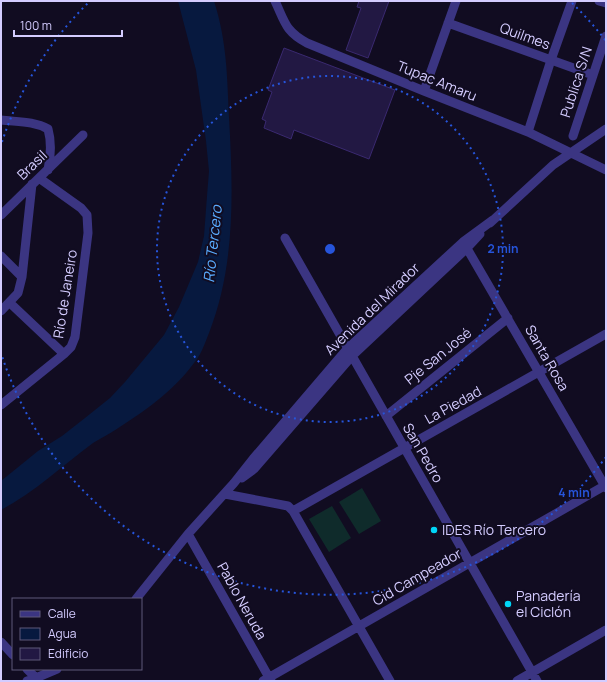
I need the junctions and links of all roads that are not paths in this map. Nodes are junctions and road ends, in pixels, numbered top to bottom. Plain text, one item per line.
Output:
1 (275, 1) edge
2 (456, 1) edge
3 (572, 1) edge
4 (599, 1) edge
5 (606, 4) edge
6 (448, 23) junction
7 (606, 36) edge
8 (551, 60) junction
9 (593, 75) junction
10 (424, 91) junction
11 (1, 120) edge
12 (606, 129) edge
13 (528, 132) junction
14 (83, 135) dead end
15 (573, 136) dead end
16 (569, 153) junction
17 (48, 170) junction
18 (606, 170) edge
19 (36, 181) junction
20 (1, 215) edge
21 (285, 238) dead end
22 (465, 245) junction
23 (1, 256) edge
24 (22, 277) junction
25 (10, 303) junction
26 (1, 312) edge
27 (508, 318) junction
28 (606, 334) edge
29 (350, 352) junction
30 (64, 354) junction
31 (539, 372) junction
32 (1, 405) edge
33 (386, 416) junction
34 (404, 448) junction
35 (605, 486) edge
36 (225, 494) junction
37 (293, 511) junction
38 (188, 534) junction
39 (470, 563) junction
40 (137, 598) edge
41 (359, 627) junction
42 (606, 630) edge
43 (1, 642) edge
44 (12, 654) edge
45 (28, 670) edge
46 (55, 670) edge
47 (534, 677) edge
48 (36, 678) junction
49 (268, 680) edge
50 (27, 681) edge
51 (390, 681) edge
52 (517, 681) edge

1 - 10 street, Tupac Amaru
2 - 6 street
3 - 8 street
4 - 5 street
6 - 8 street, Quilmes
6 - 10 street
7 - 9 street, Publica S/N
8 - 9 street, Quilmes
8 - 13 street
9 - 15 street, Publica S/N
10 - 13 street, Tupac Amaru
11 - 17 street
12 - 16 street, Avenida del Mirador
13 - 16 street, Tupac Amaru
14 - 17 street, Brasil
16 - 18 street, Tupac Amaru
16 - 22 street, Avenida del Mirador
17 - 19 street, Brasil
19 - 20 street, Brasil
19 - 24 street
19 - 30 street, Río de Janeiro
21 - 29 street, San Pedro
22 - 27 street, Santa Rosa
22 - 29 street, Avenida del Mirador
23 - 24 street
24 - 25 street
25 - 26 street
25 - 30 street
27 - 31 street, Santa Rosa
27 - 33 street, Pje San José
28 - 31 street, La Piedad
29 - 33 street, San Pedro
29 - 36 street, Avenida del Mirador
30 - 32 street, Río de Janeiro
31 - 34 street, La Piedad
31 - 35 street, Santa Rosa
33 - 34 street, San Pedro
34 - 37 street, La Piedad
34 - 39 street, San Pedro
35 - 39 street, Cid Campeador
36 - 37 street
36 - 38 street, Avenida del Mirador
37 - 41 street
38 - 40 street, Avenida del Mirador
38 - 49 street, Pablo Neruda
39 - 41 street, Cid Campeador
39 - 47 street, San Pedro
41 - 49 street, Cid Campeador
41 - 51 street
42 - 47 street
43 - 44 street
45 - 48 street
46 - 48 street
47 - 52 street
48 - 50 street

